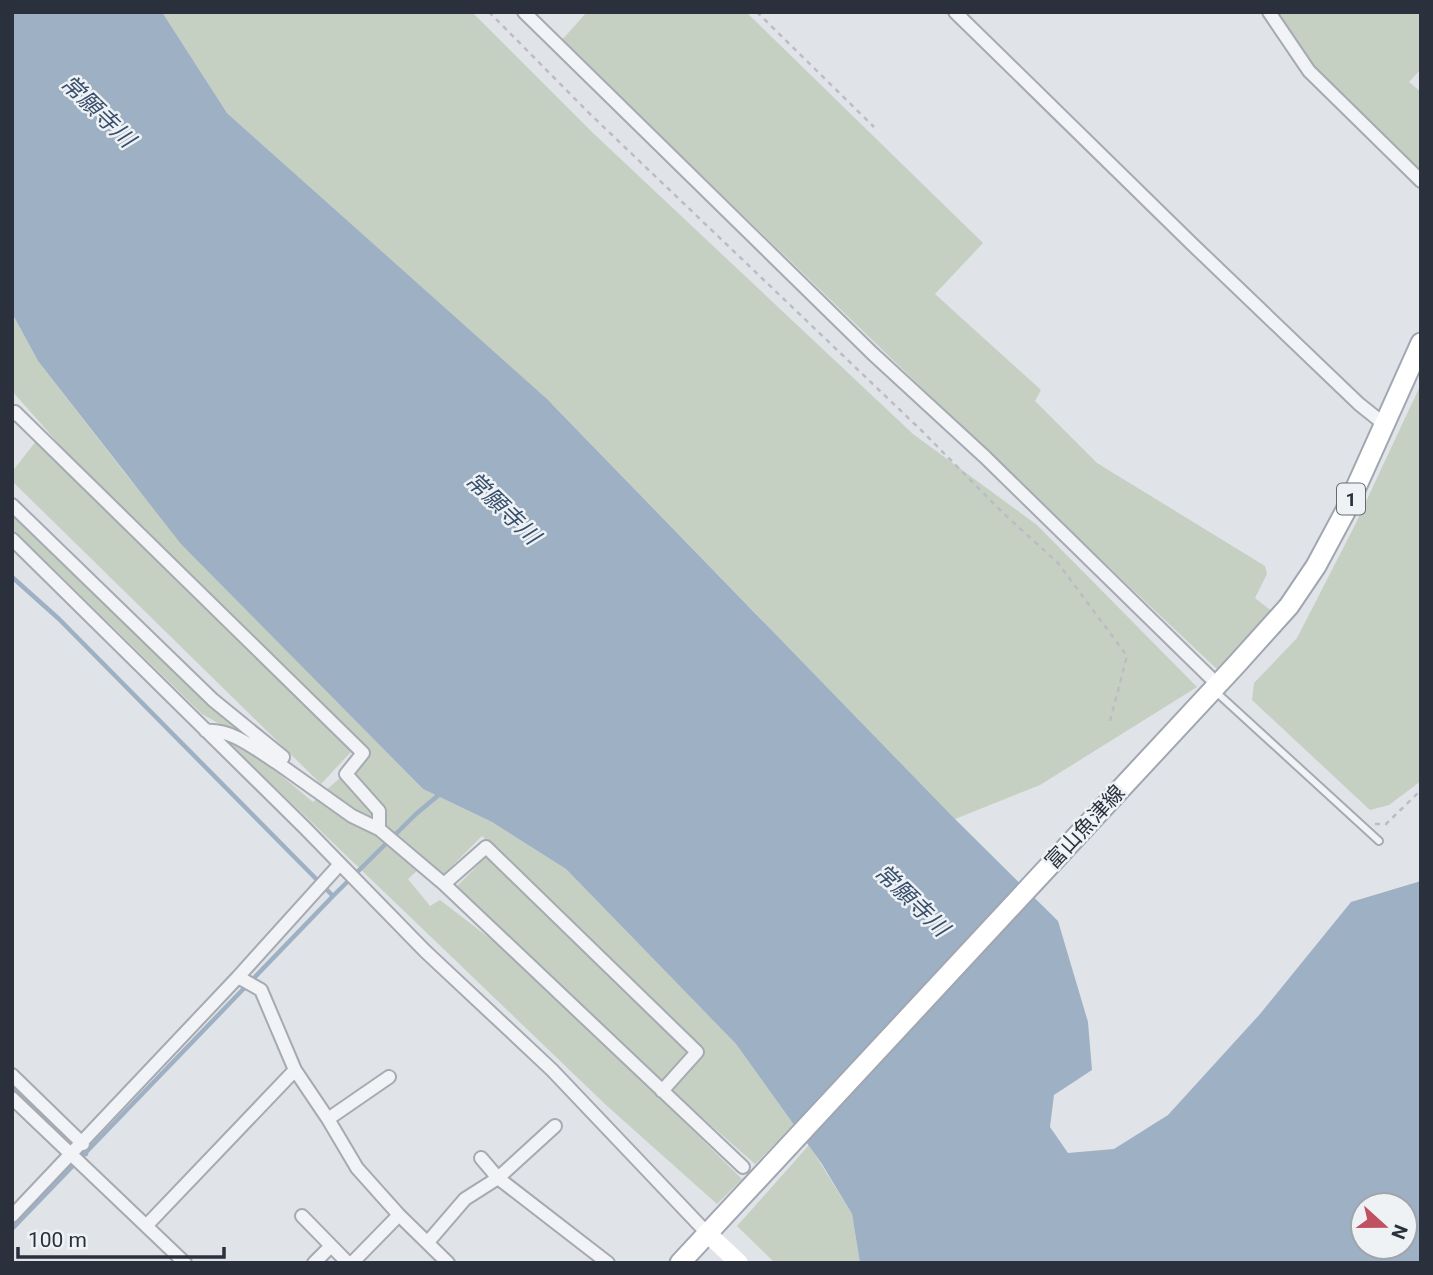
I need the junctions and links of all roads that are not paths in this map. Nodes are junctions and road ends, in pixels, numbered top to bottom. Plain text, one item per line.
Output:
1 (524, 12) edge
2 (956, 12) edge
3 (1269, 12) edge
4 (1421, 181) edge
5 (1421, 343) edge
6 (13, 412) edge
7 (1384, 424) junction
8 (12, 505) edge
9 (12, 538) edge
10 (1213, 690) junction
11 (206, 731) junction
12 (279, 764) junction
13 (379, 829) junction
14 (1379, 841) dead end
15 (340, 864) junction
16 (444, 884) junction
17 (238, 977) junction
18 (295, 1070) junction
19 (12, 1075) edge
20 (389, 1077) dead end
21 (663, 1091) junction
22 (12, 1098) edge
23 (328, 1119) junction
24 (555, 1126) dead end
25 (83, 1144) junction
26 (72, 1155) junction
27 (481, 1158) dead end
28 (743, 1167) dead end
29 (498, 1178) junction
30 (399, 1215) junction
31 (12, 1216) edge
32 (302, 1216) dead end
33 (147, 1225) junction
34 (707, 1233) junction
35 (428, 1242) junction
36 (331, 1246) junction
37 (185, 1263) edge
38 (314, 1263) edge
39 (350, 1263) edge
40 (448, 1263) edge
41 (608, 1263) edge
42 (680, 1263) edge
43 (739, 1263) edge

1 - 10 street
2 - 7 street
3 - 4 street
5 - 7 main road, 富山魚津線 / 1
6 - 13 street
7 - 10 main road, 富山魚津線 / 1
8 - 12 street
9 - 11 street
10 - 14 lane
10 - 34 main road, 富山魚津線 / 1
11 - 12 street
11 - 15 street
12 - 13 street
13 - 16 street
15 - 17 street
15 - 34 street
16 - 21 street
16 - 21 street
17 - 18 street
17 - 25 street
18 - 23 street
18 - 33 street
19 - 25 street
20 - 23 street
21 - 28 street
22 - 26 street
23 - 30 street
24 - 29 street
25 - 26 street
26 - 31 street
26 - 33 street
27 - 29 street
29 - 35 street
29 - 41 street
30 - 35 street
30 - 39 street
32 - 36 street
33 - 37 street
34 - 42 main road, 富山魚津線 / 1
34 - 43 street
35 - 40 street
36 - 38 street
36 - 39 street

